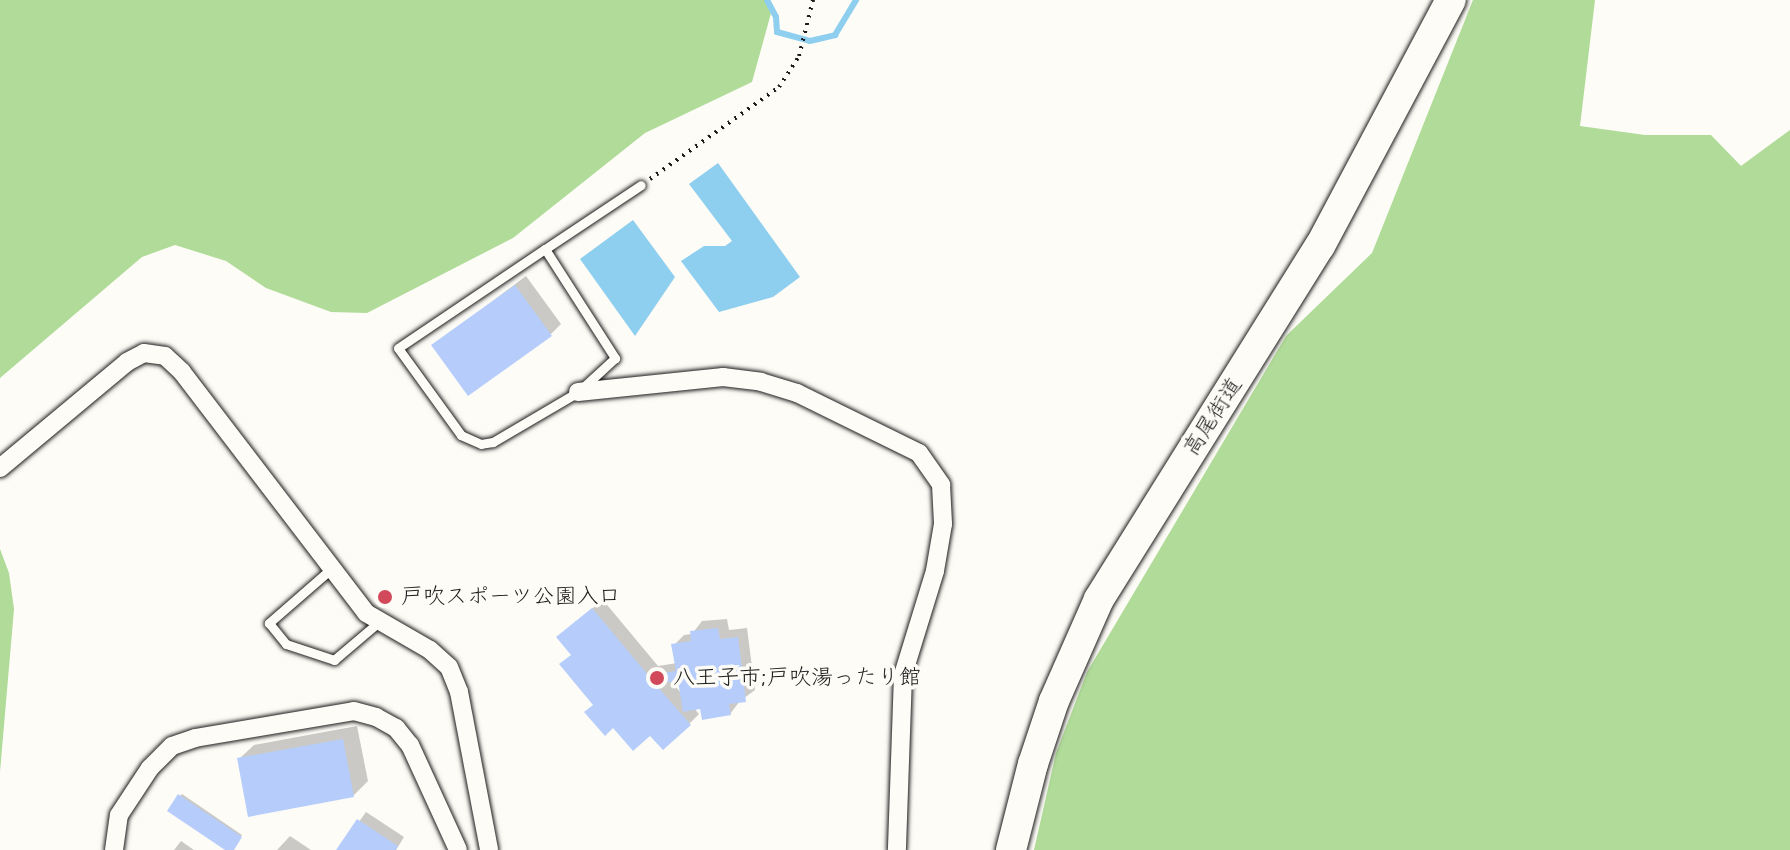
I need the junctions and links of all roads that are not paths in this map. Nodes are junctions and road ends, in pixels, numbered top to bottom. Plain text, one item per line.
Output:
1 (1451, 0) edge
2 (641, 185) road end
3 (545, 249) junction
4 (578, 392) junction
5 (0, 468) edge
6 (332, 568) junction
7 (380, 621) junction
8 (114, 850) edge
9 (458, 850) edge
10 (489, 850) edge
11 (897, 850) edge
12 (1011, 850) edge

1 - 12 main road, 高尾街道
2 - 3 lane
3 - 4 lane
3 - 4 lane
4 - 11 street
5 - 6 street
6 - 7 street
6 - 7 lane
7 - 10 street
8 - 9 street

